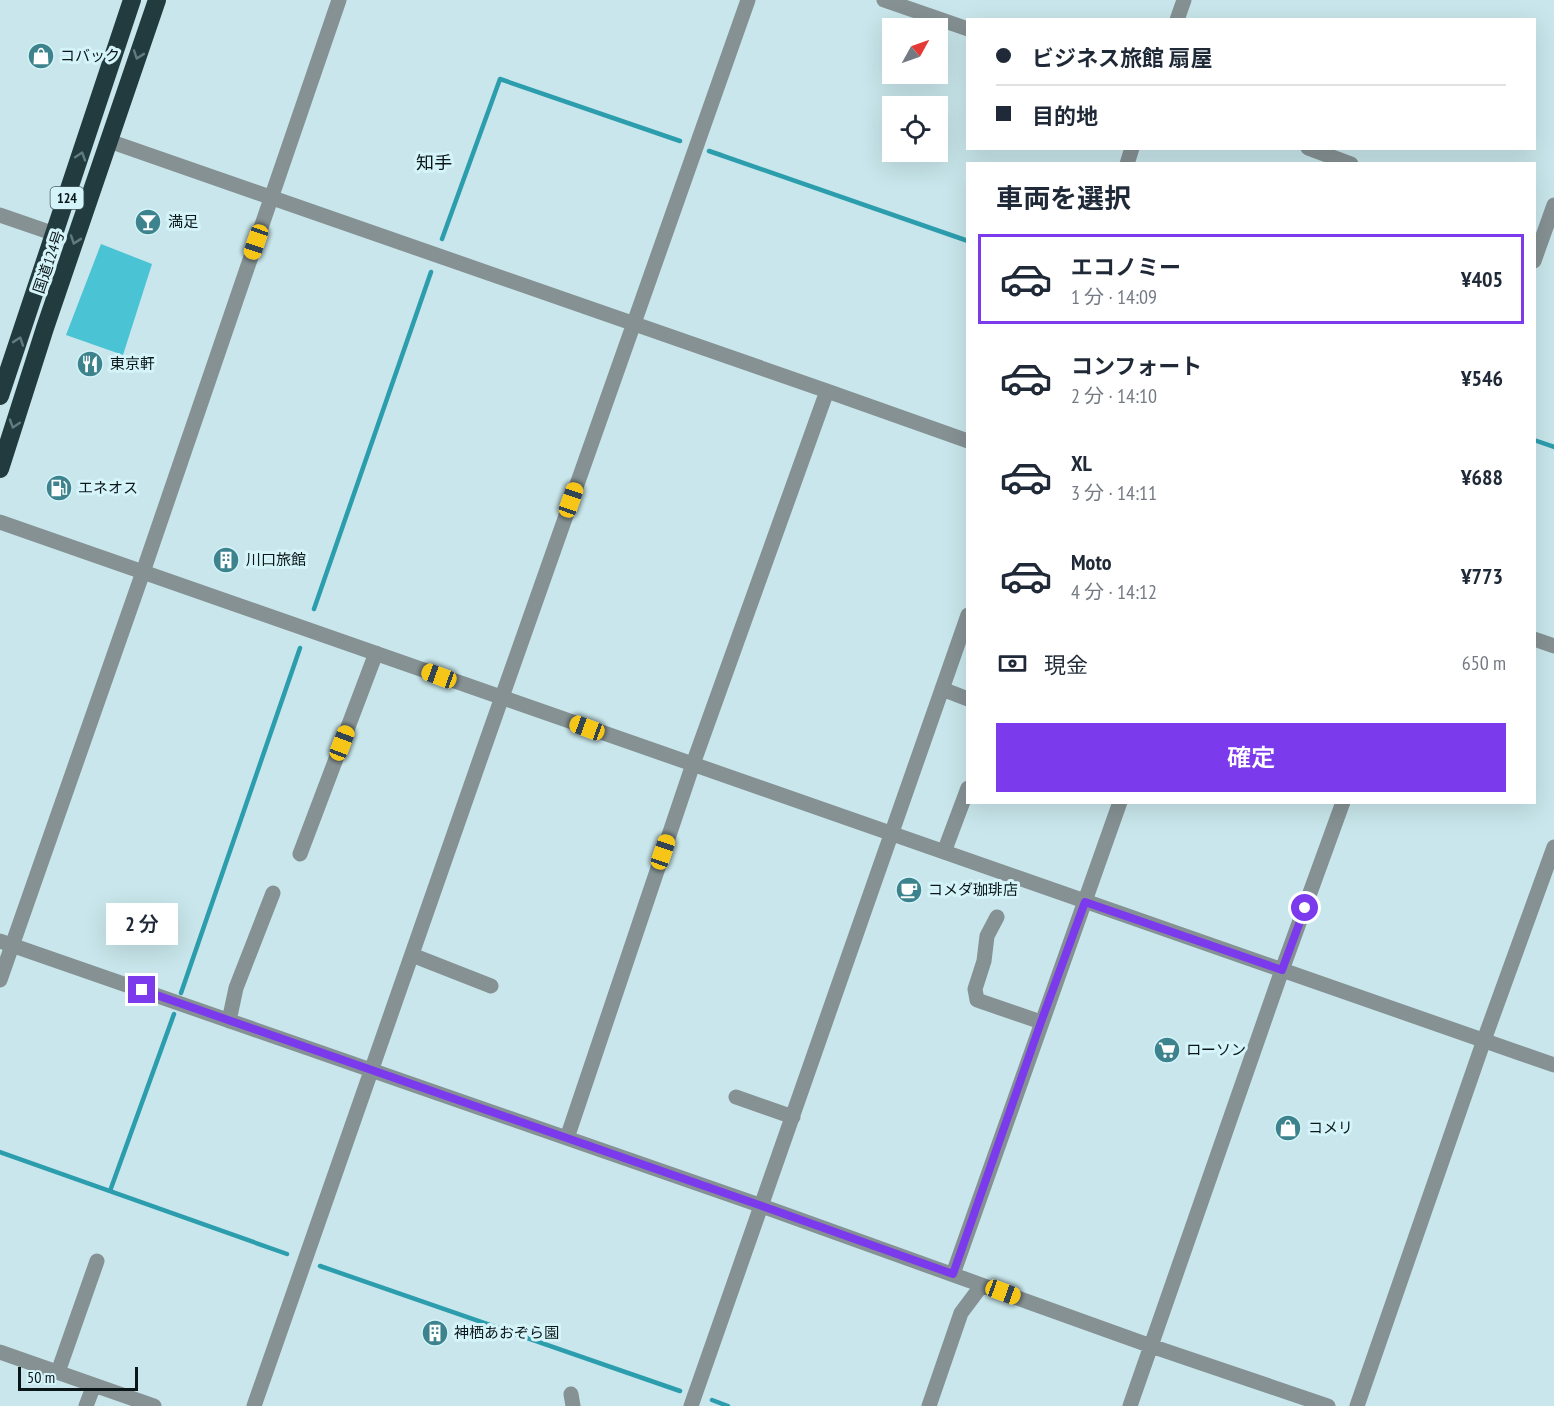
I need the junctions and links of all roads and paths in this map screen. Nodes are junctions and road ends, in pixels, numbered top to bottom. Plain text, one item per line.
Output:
1 (132, 0) edge
2 (157, 0) edge
3 (339, 0) edge
4 (748, 0) edge
5 (884, 0) edge
6 (1184, 0) edge
7 (1178, 18) edge
8 (966, 28) edge
9 (109, 141) junction
10 (1313, 150) edge
11 (1346, 162) edge
12 (271, 198) junction
13 (1554, 205) edge
14 (0, 215) edge
15 (1544, 232) edge
16 (55, 234) junction
17 (1536, 255) edge
18 (632, 324) junction
19 (827, 391) junction
20 (0, 396) edge
21 (966, 440) edge
22 (0, 469) edge
23 (0, 522) edge
24 (143, 572) junction
25 (966, 621) edge
26 (1536, 640) edge
27 (1554, 646) edge
28 (376, 653) junction
29 (942, 689) junction
30 (503, 698) junction
31 (966, 698) edge
32 (693, 764) junction
33 (966, 793) edge
34 (1119, 804) edge
35 (1342, 804) edge
36 (891, 834) junction
37 (1554, 847) edge
38 (944, 852) junction
39 (300, 854) dead end
40 (273, 893) dead end
41 (1085, 902) junction
42 (997, 917) dead end
43 (6, 943) edge
44 (412, 955) junction
45 (1282, 970) junction
46 (0, 980) edge
47 (491, 986) dead end
48 (229, 1021) junction
49 (1041, 1022) junction
50 (1484, 1040) junction
51 (1554, 1065) edge
52 (372, 1071) junction
53 (736, 1097) dead end
54 (793, 1117) junction
55 (567, 1138) junction
56 (762, 1206) junction
57 (97, 1261) dead end
58 (953, 1274) junction
59 (982, 1285) junction
60 (1151, 1346) junction
61 (0, 1352) edge
62 (58, 1372) junction
63 (94, 1385) junction
64 (86, 1406) edge
65 (154, 1406) edge
66 (254, 1406) edge
67 (691, 1406) edge
68 (929, 1406) edge
69 (1130, 1406) edge
70 (1328, 1406) edge
71 (1357, 1406) edge

16 -> 1 highway, 国道124号 / 124
2 -> 9 highway, 国道124号 / 124
3 - 12 street
4 - 18 street
5 - 8 street
6 - 7 street
9 - 12 street
9 -> 22 highway, 国道124号 / 124
10 - 11 street
12 - 18 street
12 - 24 street
13 - 15 street
14 - 16 street
15 - 17 street
20 -> 16 highway, 国道124号 / 124
18 - 19 street
18 - 30 street
19 - 21 street
19 - 32 street
23 - 24 street
24 - 28 street
24 - 43 street
25 - 29 street
26 - 27 street
28 - 30 street
28 - 39 street
29 - 31 street
29 - 36 street
30 - 32 street
30 - 44 street
32 - 36 street
32 - 55 street
33 - 38 street
34 - 41 street
35 - 45 street
36 - 38 street
36 - 54 street
37 - 50 street
38 - 41 street
40 - 48 street
41 - 45 street
41 - 49 street
42 - 49 street
43 - 46 street
43 - 48 street
44 - 47 street
44 - 52 street
45 - 50 street
45 - 60 street
48 - 52 street
49 - 58 street
50 - 51 street
50 - 71 street
52 - 55 street
52 - 66 street
53 - 54 street
54 - 56 street
55 - 56 street
56 - 58 street
56 - 67 street
57 - 62 street
58 - 59 street
59 - 60 street
59 - 68 street
60 - 69 street
60 - 70 street
61 - 62 street
62 - 63 street
63 - 64 street
63 - 65 street

